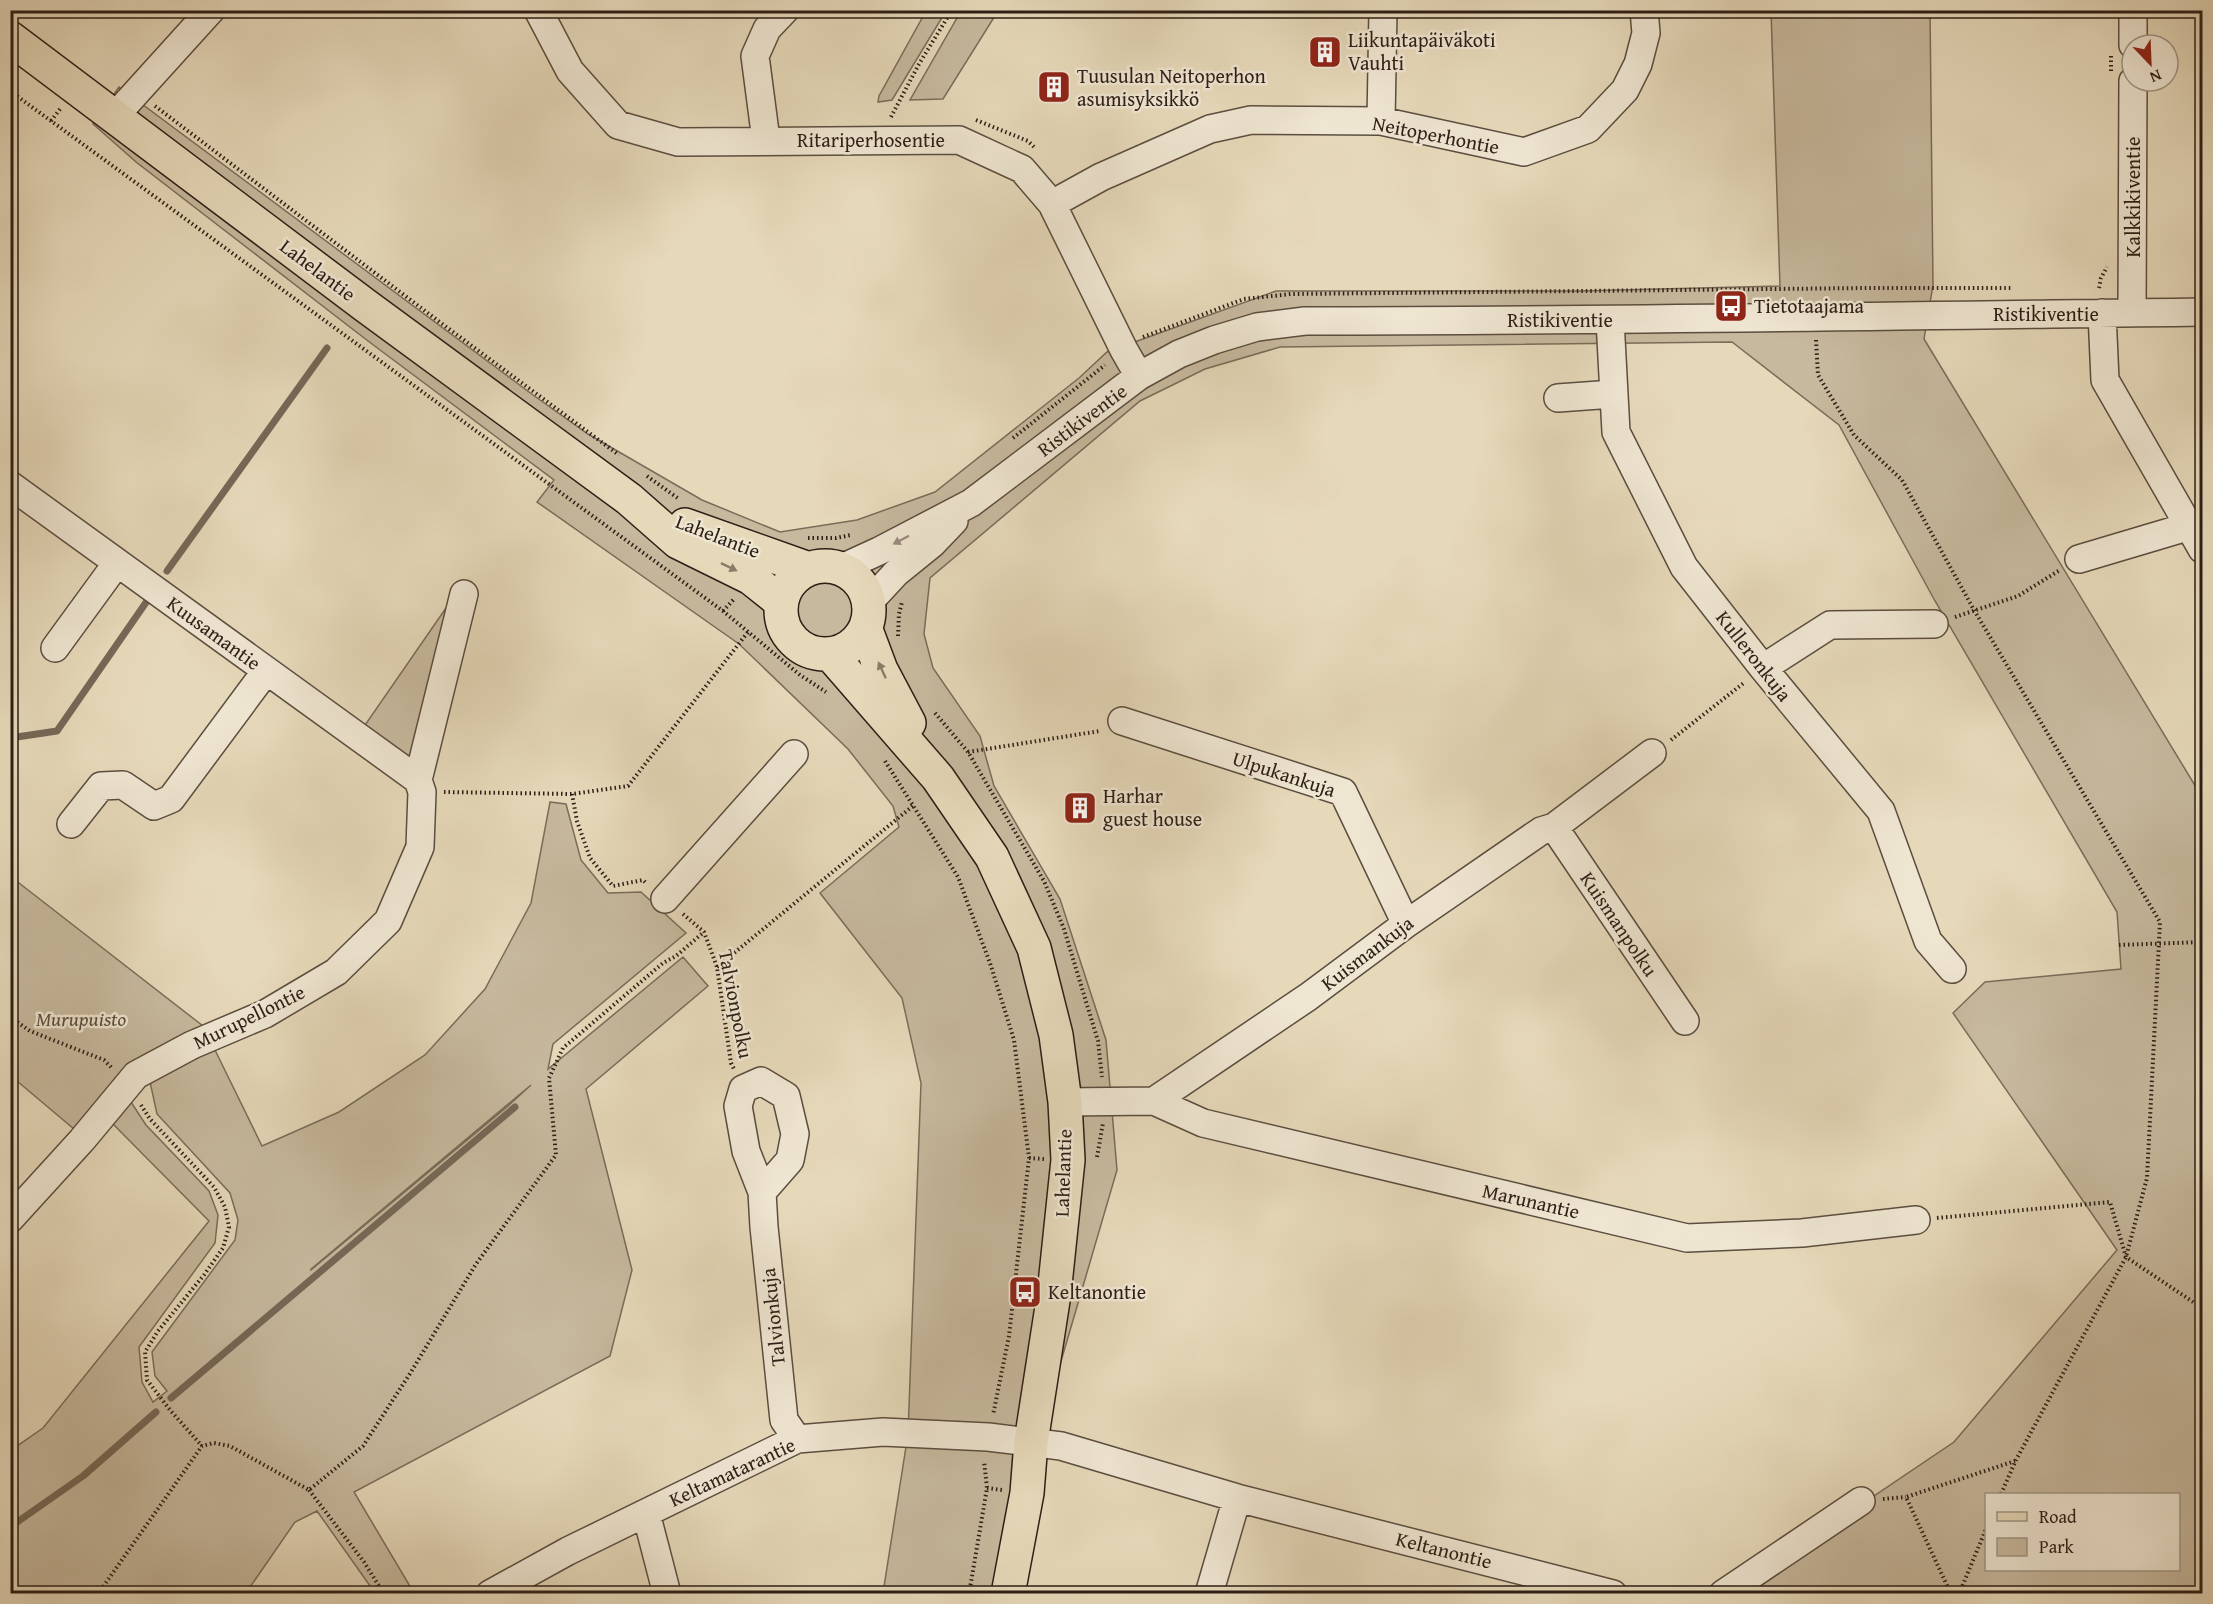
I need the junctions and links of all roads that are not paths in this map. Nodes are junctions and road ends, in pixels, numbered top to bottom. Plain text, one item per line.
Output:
1 (212, 10) edge
2 (538, 10) edge
3 (785, 10) edge
4 (1383, 10) edge
5 (1644, 10) edge
6 (2133, 10) edge
7 (2133, 33) edge
8 (10, 38) edge
9 (2133, 93) edge
10 (125, 105) junction
11 (1381, 121) junction
12 (766, 140) junction
13 (1052, 204) junction
14 (2202, 312) edge
15 (2102, 313) junction
16 (2132, 313) junction
17 (1610, 320) junction
18 (1139, 376) junction
19 (1613, 394) junction
20 (1558, 398) dead end
21 (634, 484) junction
22 (10, 485) edge
23 (971, 503) junction
24 (2198, 533) edge
25 (2079, 559) road end
26 (117, 563) junction
27 (842, 568) junction
28 (809, 569) junction
29 (464, 594) dead end
30 (781, 602) junction
31 (868, 616) junction
32 (1934, 624) road end
33 (55, 648) dead end
34 (831, 655) junction
35 (1762, 668) junction
36 (266, 671) junction
37 (1122, 721) road end
38 (1652, 753) road end
39 (794, 754) dead end
40 (938, 778) junction
41 (420, 786) junction
42 (71, 824) dead end
43 (1554, 826) junction
44 (665, 899) road end
45 (1406, 924) junction
46 (1952, 969) dead end
47 (1685, 1021) dead end
48 (1154, 1101) junction
49 (1065, 1102) junction
50 (762, 1191) junction
51 (10, 1220) edge
52 (1916, 1220) road end
53 (797, 1439) junction
54 (1031, 1442) junction
55 (1237, 1498) junction
56 (1861, 1501) dead end
57 (646, 1514) junction
58 (490, 1593) edge
59 (667, 1593) edge
60 (1008, 1593) edge
61 (1209, 1593) edge
62 (1613, 1593) edge
63 (1723, 1593) edge

1 - 10 street
2 - 12 street, Ritariperhosentie
3 - 12 street
4 - 11 street
5 - 11 street, Neitoperhontie
6 - 7 street
8 - 10 main road, Lahelantie
9 - 16 street, Kalkkikiventie
10 - 21 main road, Lahelantie
11 - 13 street, Neitoperhontie
12 - 13 street, Ritariperhosentie
13 - 18 street, Ritariperhosentie
14 - 16 street, Ristikiventie
15 - 16 street, Ristikiventie
15 - 17 street, Ristikiventie
15 - 24 street
17 - 18 street, Ristikiventie
17 - 19 street, Kulleronkuja
18 - 23 street, Ristikiventie
19 - 20 street
19 - 35 street, Kulleronkuja
21 - 28 main road, Lahelantie
21 -> 30 main road, Lahelantie
22 - 26 street, Kuusamantie
23 -> 27 street, Ristikiventie
23 - 31 street, Ristikiventie
24 - 25 street
26 - 33 street
26 - 36 street, Kuusamantie
27 - 28 main road
27 - 31 main road
28 - 30 main road
29 - 41 street, Murupellontie
30 - 34 main road
31 - 34 main road
40 -> 31 main road, Lahelantie
32 - 35 street
34 - 40 main road, Lahelantie
35 - 46 street, Kulleronkuja
36 - 41 street, Kuusamantie
36 - 42 street
37 - 45 street, Ulpukankuja
38 - 43 street, Kuismankuja
39 - 44 street
40 - 49 main road, Lahelantie
41 - 51 street, Murupellontie
43 - 45 street, Kuismankuja
43 - 47 street, Kuismanpolku
45 - 48 street, Kuismankuja
48 - 49 street
48 - 52 street, Marunantie
49 - 54 main road, Lahelantie
50 - 50 street, Talvionkuja
50 - 53 street, Talvionkuja
53 - 54 street, Keltamatarantie
53 - 57 street, Keltamatarantie
54 - 55 street, Keltanontie
54 - 60 main road, Lahelantie
55 - 61 street
55 - 62 street, Keltanontie
56 - 63 street
57 - 58 street, Keltamatarantie
57 - 59 street

